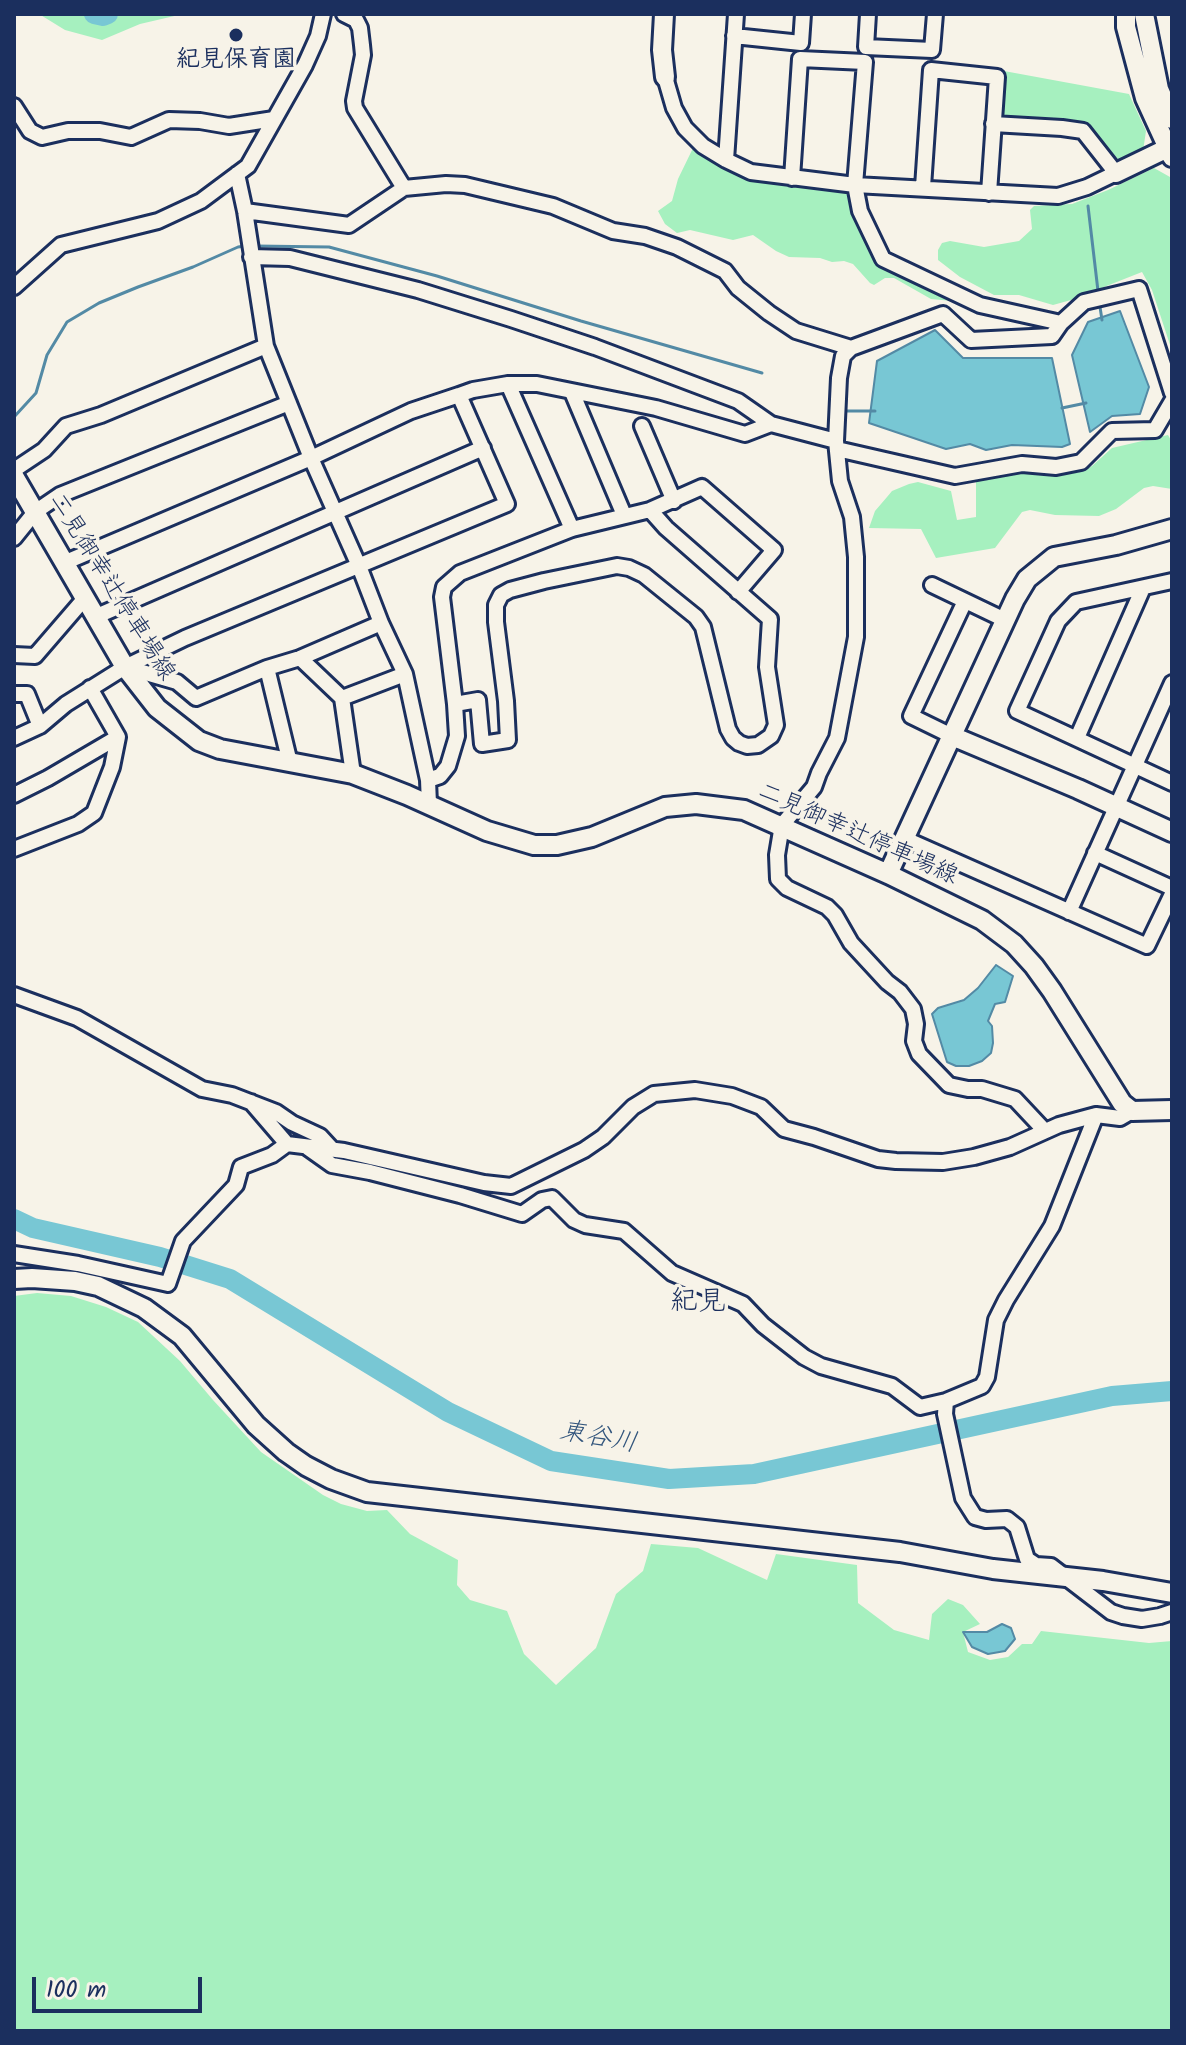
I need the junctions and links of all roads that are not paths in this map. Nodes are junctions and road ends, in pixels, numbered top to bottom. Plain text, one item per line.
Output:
1 (323, 14) edge
2 (344, 14) edge
3 (664, 14) edge
4 (736, 14) edge
5 (803, 14) edge
6 (868, 14) edge
7 (935, 14) edge
8 (1126, 14) edge
9 (1144, 14) edge
10 (734, 36) junction
11 (665, 77) joint
12 (14, 106) edge
13 (274, 119) junction
14 (1172, 119) edge
15 (993, 124) junction
16 (1170, 151) edge
17 (726, 160) junction
18 (1116, 173) junction
19 (237, 174) junction
20 (792, 178) junction
21 (855, 185) junction
22 (923, 187) junction
23 (404, 188) junction
24 (989, 193) junction
25 (246, 215) junction
26 (251, 254) junction
27 (14, 287) edge
28 (1061, 323) junction
29 (266, 346) junction
30 (851, 348) junction
31 (508, 384) junction
32 (572, 392) junction
33 (1172, 393) edge
34 (459, 395) junction
35 (1172, 401) edge
36 (289, 403) junction
37 (771, 424) junction
38 (642, 426) dead end
39 (837, 445) junction
40 (483, 448) junction
41 (311, 458) junction
42 (14, 473) edge
43 (674, 501) junction
44 (650, 510) junction
45 (35, 512) junction
46 (335, 513) junction
47 (624, 515) junction
48 (572, 529) junction
49 (1172, 529) edge
50 (14, 538) edge
51 (66, 562) junction
52 (359, 566) junction
53 (1172, 581) edge
54 (932, 585) dead end
55 (1143, 588) junction
56 (738, 592) junction
57 (85, 598) junction
58 (965, 601) junction
59 (97, 616) junction
60 (1005, 620) junction
61 (381, 623) junction
62 (14, 655) edge
63 (300, 658) junction
64 (125, 667) junction
65 (267, 668) junction
66 (405, 674) junction
67 (1172, 683) edge
68 (90, 688) junction
69 (14, 694) edge
70 (342, 698) junction
71 (455, 704) junction
72 (1167, 706) edge
73 (40, 726) junction
74 (952, 736) junction
75 (118, 737) junction
76 (14, 738) edge
77 (1077, 738) junction
78 (290, 763) junction
79 (1135, 765) junction
80 (353, 774) junction
81 (428, 780) junction
82 (1172, 783) edge
83 (14, 795) edge
84 (429, 804) junction
85 (1117, 806) junction
86 (782, 825) junction
87 (1172, 832) edge
88 (905, 839) junction
89 (14, 849) edge
90 (1095, 853) junction
91 (888, 874) junction
92 (1172, 888) edge
93 (1172, 894) edge
94 (1069, 912) junction
95 (14, 995) edge
96 (250, 1102) junction
97 (1172, 1110) edge
98 (1132, 1111) junction
99 (1096, 1115) junction
100 (1045, 1131) junction
101 (287, 1144) junction
102 (308, 1148) junction
103 (332, 1149) junction
104 (14, 1254) edge
105 (14, 1279) edge
106 (945, 1407) junction
107 (1065, 1578) junction
108 (1172, 1593) edge
109 (1172, 1612) edge

1 - 13 street
2 - 23 street
3 - 11 street
4 - 10 street
5 - 10 street
6 - 7 street
8 - 16 street
9 - 14 street
10 - 17 street
11 - 17 street
12 - 13 street
13 - 19 street
15 - 18 street
15 - 22 street
15 - 24 street
16 - 18 street
17 - 20 street
18 - 24 street
19 - 25 street
19 - 27 street
20 - 21 street
20 - 21 street
21 - 22 street
21 - 28 street
22 - 24 street
23 - 25 street
23 - 30 street
25 - 26 street
26 - 29 street
26 - 37 street
28 - 30 street
28 - 33 street
29 - 36 street
29 - 42 street
30 - 39 street
31 - 32 street
31 - 34 street
31 - 48 street
32 - 37 street
32 - 47 street
34 - 40 street
34 - 41 street
35 - 39 street
36 - 41 street
36 - 45 street
37 - 39 street
38 - 43 street
39 - 86 street
40 - 46 street
40 - 52 street
41 - 46 street
41 - 51 street
42 - 45 street, 二見御幸辻停車場線
43 - 44 street
43 - 56 street
44 - 47 street
44 - 56 street
45 - 50 street
45 - 51 street, 二見御幸辻停車場線
46 - 52 street
46 - 59 street
47 - 48 street
48 - 71 street
49 - 60 street
51 - 57 street, 二見御幸辻停車場線
52 - 61 street
52 - 64 street
53 - 55 street
54 - 58 street
55 - 77 street
55 - 77 street
56 - 71 street
57 - 59 street, 二見御幸辻停車場線
57 - 62 street
58 - 60 street
58 - 74 street
59 - 64 street, 二見御幸辻停車場線
60 - 74 street
61 - 63 street
61 - 66 street
63 - 65 street
63 - 70 street
64 - 65 street
64 - 68 street
64 - 78 street, 二見御幸辻停車場線
65 - 78 street
66 - 70 street
66 - 81 street
67 - 72 street
68 - 73 street
68 - 75 street
69 - 73 street
70 - 80 street
71 - 81 street
72 - 79 street
73 - 76 street
74 - 85 street
74 - 88 street
75 - 83 street
75 - 89 street
77 - 79 street
78 - 80 street, 二見御幸辻停車場線
79 - 82 street
79 - 85 street
80 - 84 street, 二見御幸辻停車場線
81 - 84 street
84 - 86 street, 二見御幸辻停車場線
85 - 87 street
85 - 90 street
86 - 91 street, 二見御幸辻停車場線
86 - 100 street
88 - 91 street
88 - 94 street
90 - 92 street
90 - 94 street
91 - 98 street, 二見御幸辻停車場線
93 - 94 street
95 - 96 street
96 - 101 street
96 - 103 street
97 - 98 street
98 - 99 street
99 - 100 street
99 - 106 street
100 - 103 street
101 - 102 street
101 - 104 street
102 - 103 street
102 - 106 street
105 - 107 street
106 - 107 street
107 - 108 street
107 - 109 street

